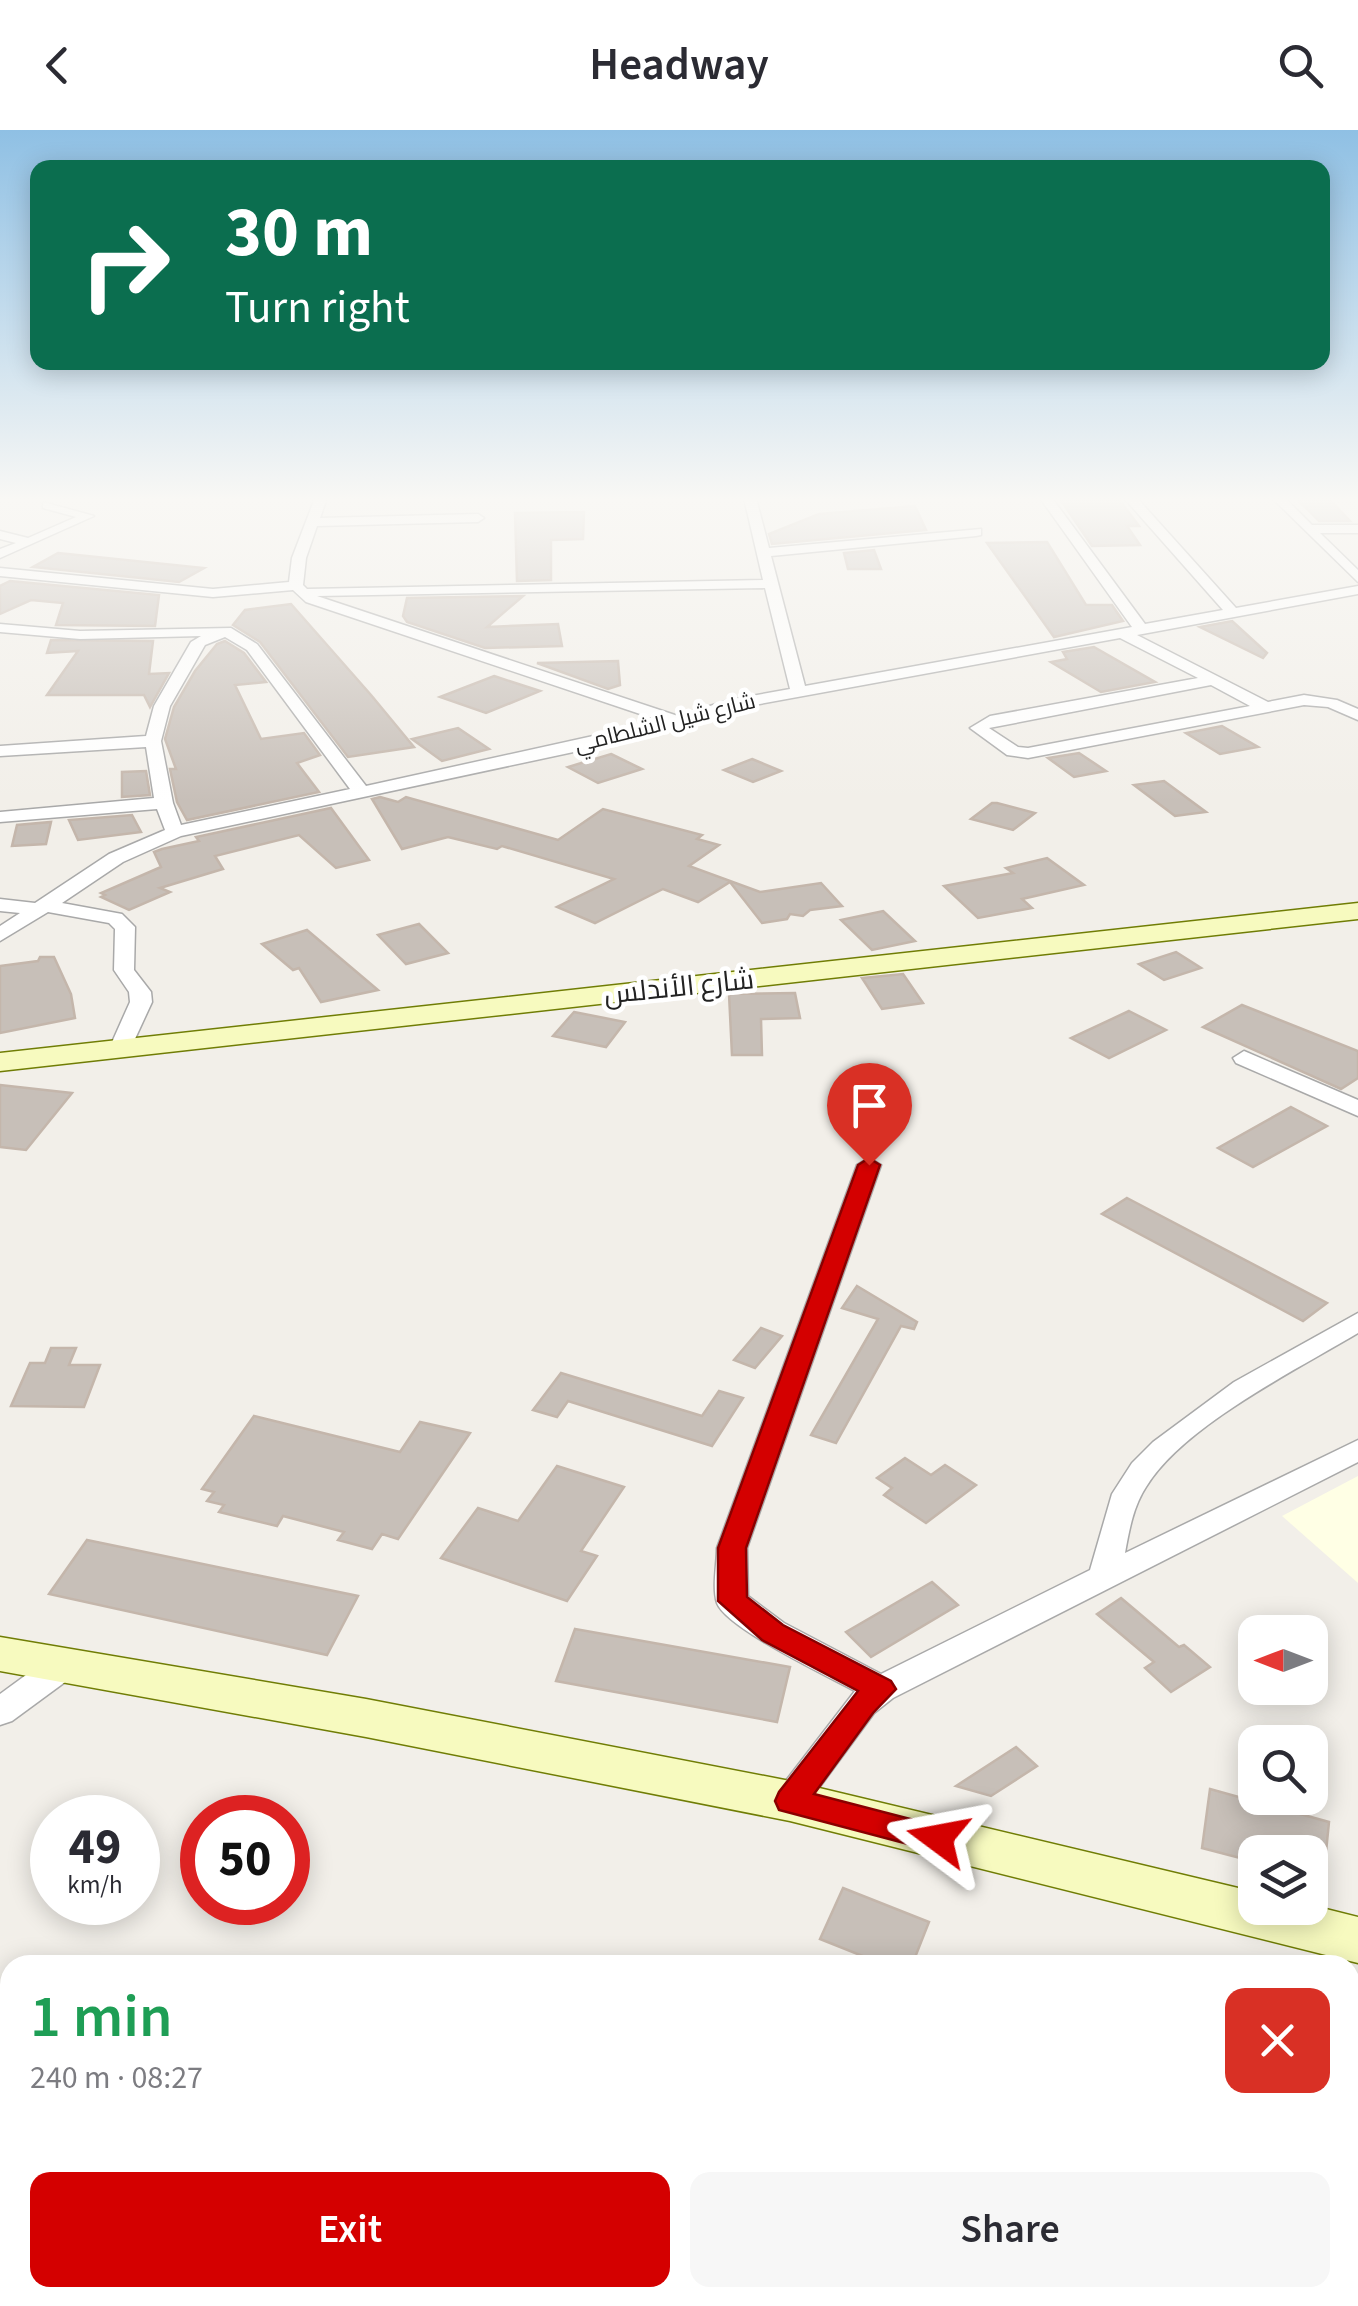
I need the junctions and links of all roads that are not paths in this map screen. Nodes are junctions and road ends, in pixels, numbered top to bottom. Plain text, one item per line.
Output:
1 (229, 600) edge
2 (318, 600) edge
3 (776, 600) edge
4 (1120, 600) edge
5 (1222, 600) edge
6 (1304, 600) edge
7 (1233, 612) junction
8 (0, 628) edge
9 (226, 630) junction
10 (1142, 630) junction
11 (1122, 633) junction
12 (1214, 680) junction
13 (798, 691) junction
14 (1266, 707) junction
15 (1358, 716) edge
16 (678, 722) junction
17 (153, 741) junction
18 (0, 751) edge
19 (360, 792) junction
20 (164, 804) junction
21 (0, 818) edge
22 (175, 832) junction
23 (0, 904) edge
24 (40, 907) junction
25 (1358, 911) edge
26 (0, 935) edge
27 (120, 1049) junction
28 (1244, 1058) dead end
29 (0, 1062) edge
30 (1358, 1109) edge
31 (869, 1165) dead end
32 (1358, 1321) edge
33 (1358, 1450) edge
34 (1104, 1579) junction
35 (0, 1654) edge
36 (64, 1665) junction
37 (881, 1689) junction
38 (0, 1712) edge
39 (790, 1801) junction
40 (1358, 1940) edge

1 - 9 street
2 - 16 street
3 - 13 street
4 - 10 street
5 - 7 street
6 - 7 street, شارع شيل الشلطامي
7 - 10 street, شارع شيل الشلطامي
8 - 9 street
9 - 17 street
9 - 19 street
10 - 11 street, شارع شيل الشلطامي
11 - 12 street
11 - 13 street, شارع شيل الشلطامي
12 - 14 street
12 - 14 street
13 - 16 street, شارع شيل الشلطامي
14 - 15 street
16 - 19 street, شارع شيل الشلطامي
17 - 18 street
17 - 20 street
19 - 22 street, شارع شيل الشلطامي
20 - 21 street
20 - 22 street
22 - 24 street, شارع شيل الشلطامي
23 - 24 street
24 - 26 street, شارع شيل الشلطامي
24 - 27 street
25 - 27 main road, شارع الأندلس
27 - 29 main road, شارع الأندلس
28 - 30 street
31 - 37 street
32 - 34 street
33 - 34 street
34 - 37 street
35 - 36 main road
36 - 38 street
36 - 39 main road
37 - 39 street
39 - 40 main road

